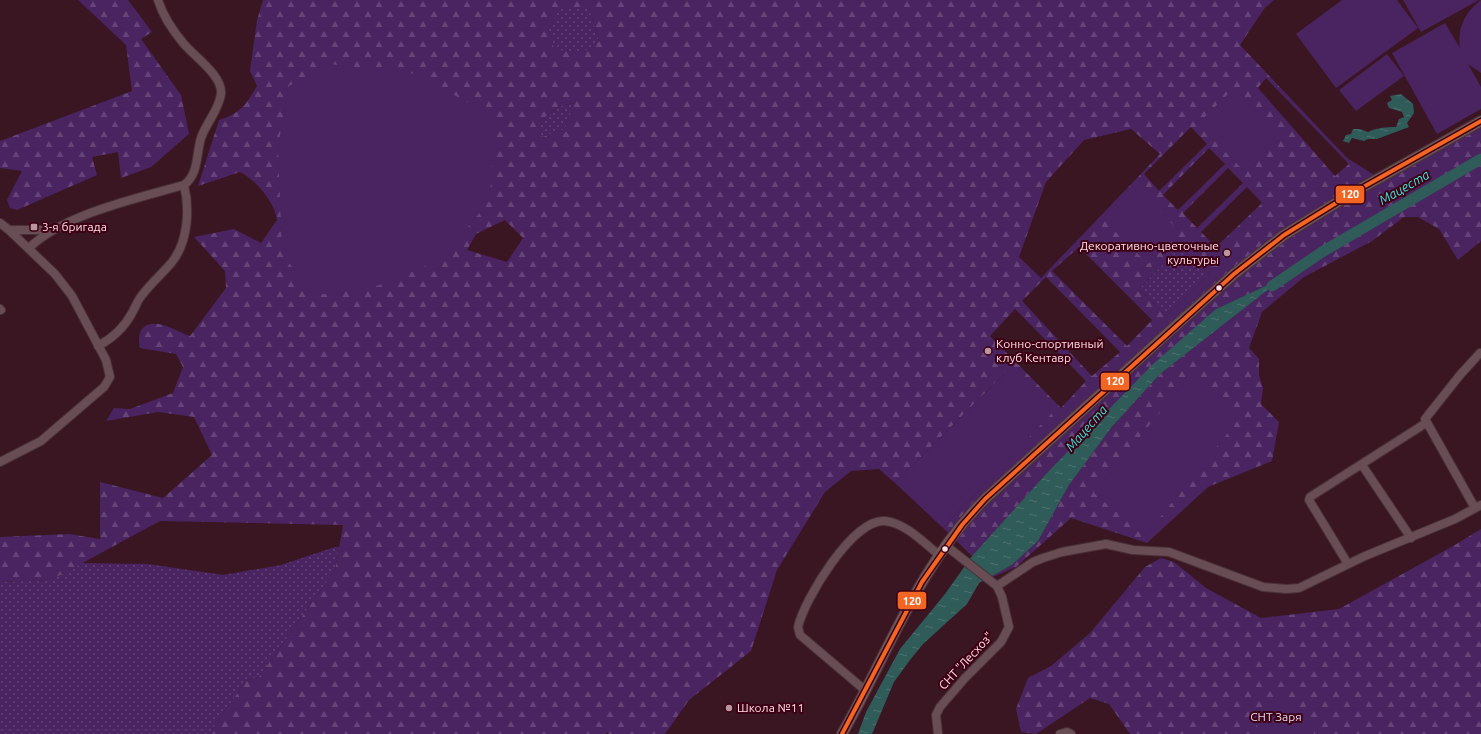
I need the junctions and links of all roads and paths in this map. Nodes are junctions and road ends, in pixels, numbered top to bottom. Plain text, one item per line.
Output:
1 (158, 0) edge
2 (1481, 121) edge
3 (184, 185) junction
4 (0, 223) edge
5 (9, 230) junction
6 (51, 230) junction
7 (29, 248) junction
8 (98, 346) junction
9 (1480, 353) edge
10 (1426, 423) junction
11 (0, 462) edge
12 (1362, 465) junction
13 (1478, 506) edge
14 (1412, 538) junction
15 (945, 545) junction
16 (938, 554) junction
17 (1348, 564) junction
18 (994, 584) junction
19 (866, 691) junction
20 (842, 734) edge
21 (938, 734) edge
22 (1060, 734) edge
23 (1070, 734) edge

1 - 3 street
2 - 15 main road
3 - 6 street
3 - 8 street
4 - 5 street
5 - 6 street
5 - 7 street
6 - 7 street
7 - 8 street
8 - 11 street
9 - 10 street
10 - 12 street
10 - 13 street
12 - 14 street
12 - 17 street
13 - 14 street
14 - 17 street
15 - 16 main road
15 - 18 street
16 - 19 main road
16 - 19 street
17 - 18 street
18 - 21 street, СНТ "Лесхоз"
19 - 20 main road
22 - 23 street

